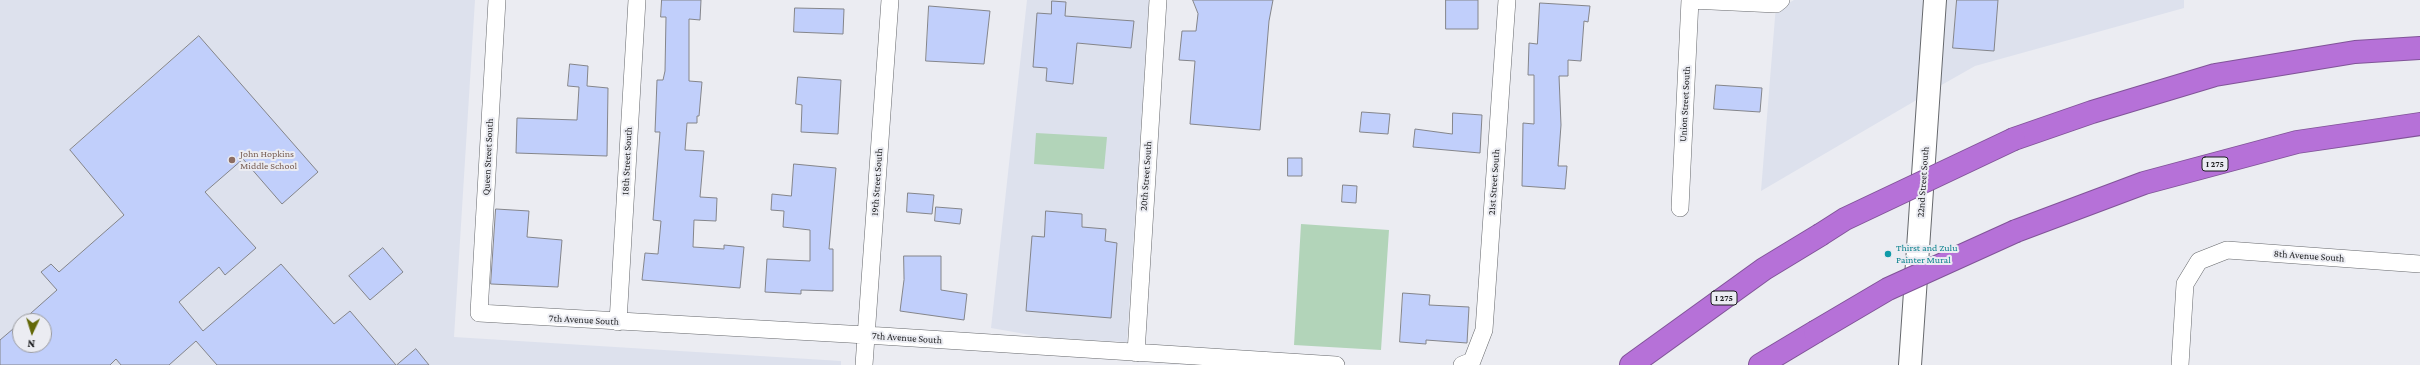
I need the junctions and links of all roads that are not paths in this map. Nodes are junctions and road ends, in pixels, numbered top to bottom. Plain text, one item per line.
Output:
1 (497, 0) edge
2 (637, 0) edge
3 (890, 0) edge
4 (1158, 0) edge
5 (1507, 0) edge
6 (1690, 0) edge
7 (1781, 0) edge
8 (1935, 0) edge
9 (2420, 48) edge
10 (2420, 124) edge
11 (1680, 208) dead end
12 (2420, 264) edge
13 (479, 313) joint
14 (618, 322) junction
15 (866, 334) junction
16 (1136, 353) junction
17 (1467, 363) edge
18 (864, 365) edge
19 (1336, 365) edge
20 (1631, 365) edge
21 (1760, 365) edge
22 (1910, 365) edge
23 (2180, 365) edge

1 - 13 street, Queen Street South
2 - 14 street, 18th Street South
3 - 15 street, 19th Street South
4 - 16 street, 20th Street South
5 - 17 street, 21st Street South
6 - 7 street
6 - 11 street, Union Street South
8 - 22 street, 22nd Street South
9 - 20 highway, I 275, bridge
10 - 21 highway, I 275, bridge
12 - 23 street, 8th Avenue South
13 - 14 street, 7th Avenue South
14 - 15 street, 7th Avenue South
15 - 16 street, 7th Avenue South
15 - 18 street, 19th Street South
16 - 19 street, 7th Avenue South

